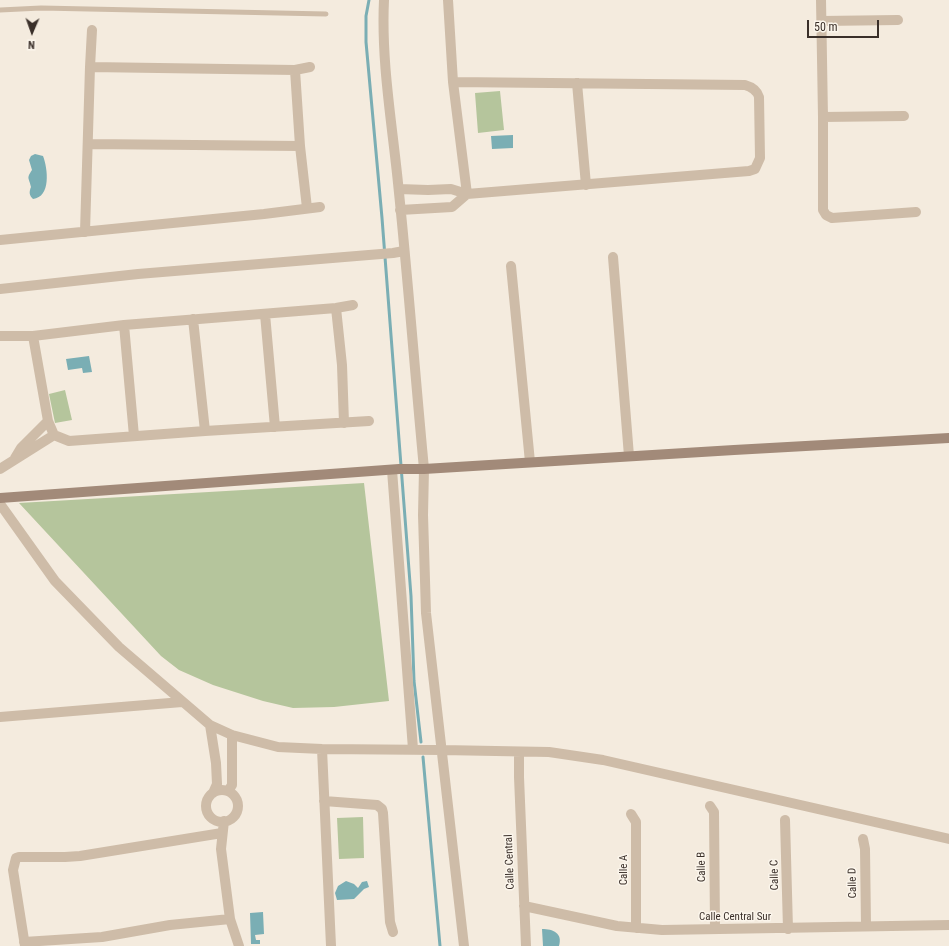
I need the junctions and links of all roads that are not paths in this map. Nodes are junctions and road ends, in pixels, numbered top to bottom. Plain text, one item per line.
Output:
1 (384, 0) edge
2 (448, 0) edge
3 (821, 0) edge
4 (0, 10) edge
5 (326, 14) dead end
6 (898, 20) dead end
7 (822, 21) junction
8 (92, 30) dead end
9 (90, 67) junction
10 (310, 67) dead end
11 (295, 70) junction
12 (453, 82) junction
13 (576, 83) junction
14 (904, 116) dead end
15 (823, 117) junction
16 (88, 144) junction
17 (300, 146) junction
18 (586, 185) junction
19 (399, 189) junction
20 (467, 194) junction
21 (320, 207) dead end
22 (307, 208) junction
23 (400, 210) junction
24 (916, 212) dead end
25 (85, 232) junction
26 (0, 240) edge
27 (404, 251) junction
28 (613, 257) dead end
29 (510, 266) dead end
30 (0, 289) edge
31 (354, 305) dead end
32 (336, 308) junction
33 (265, 314) junction
34 (193, 319) junction
35 (124, 325) junction
36 (0, 336) edge
37 (33, 336) junction
38 (48, 421) junction
39 (370, 421) dead end
40 (344, 423) junction
41 (275, 428) junction
42 (205, 431) junction
43 (54, 435) junction
44 (134, 436) junction
45 (949, 438) edge
46 (630, 456) junction
47 (13, 462) junction
48 (530, 462) junction
49 (0, 469) edge
50 (424, 469) junction
51 (395, 470) junction
52 (0, 498) edge
53 (0, 504) edge
54 (182, 702) junction
55 (0, 717) edge
56 (210, 725) junction
57 (232, 735) junction
58 (322, 749) junction
59 (413, 749) junction
60 (442, 750) junction
61 (519, 752) junction
62 (216, 763) junction
63 (232, 763) junction
64 (228, 791) junction
65 (212, 793) junction
66 (324, 801) junction
67 (710, 806) dead end
68 (631, 814) dead end
69 (785, 820) dead end
70 (224, 821) junction
71 (222, 833) junction
72 (863, 839) dead end
73 (949, 839) edge
74 (524, 906) junction
75 (230, 919) junction
76 (949, 925) edge
77 (866, 926) junction
78 (636, 928) junction
79 (715, 929) junction
80 (788, 929) junction
81 (392, 932) dead end
82 (24, 944) edge
83 (239, 946) edge
84 (331, 946) edge
85 (464, 946) edge
86 (526, 946) edge

1 - 19 street
2 - 12 street
3 - 7 street
4 - 5 lane
6 - 7 street
7 - 15 street
8 - 9 street
9 - 11 street
9 - 16 street
10 - 11 street
11 - 17 street
12 - 13 street
12 - 20 street
13 - 18 street
13 - 18 street
14 - 15 street
15 - 24 street
16 - 17 street
16 - 25 street
17 - 22 street
18 - 20 street
19 - 20 street
19 - 23 street
20 - 23 street
21 - 22 street
22 - 25 street
23 - 27 street
25 - 26 street
27 - 30 street
27 - 50 street
28 - 46 street
29 - 48 street
31 - 32 street
32 - 33 street
32 - 40 street
33 - 34 street
33 - 41 street
34 - 35 street
34 - 42 street
35 - 37 street
35 - 44 street
36 - 37 street
37 - 38 street
38 - 43 street
38 - 47 street
39 - 40 street
40 - 41 street
41 - 42 street
42 - 44 street
43 - 44 street
43 - 47 street
45 - 46 street
46 - 48 street
47 - 49 street
48 - 50 street
50 - 51 street
50 - 60 street
51 - 52 street
51 - 59 street
53 - 54 street
54 - 55 street
54 - 56 street
56 - 57 street
56 - 62 street
57 - 58 street
57 - 63 street
58 - 59 street
58 - 66 street
59 - 60 street
60 - 61 street
60 - 85 street
61 - 73 street
61 - 74 street, Calle Central
62 - 63 street
62 - 65 street
63 - 64 street
64 - 65 street
64 - 70 street
65 - 70 street
66 - 81 street
66 - 84 street
67 - 79 street, Calle B
68 - 78 street, Calle A
69 - 80 street, Calle C
70 - 71 street
71 - 75 street
71 - 82 street
72 - 77 street, Calle D
74 - 78 street, Calle Central Sur
74 - 86 street, Calle Central
75 - 82 street
75 - 83 street
76 - 77 street, Calle Central Sur
77 - 80 street, Calle Central Sur
78 - 79 street, Calle Central Sur
79 - 80 street, Calle Central Sur

